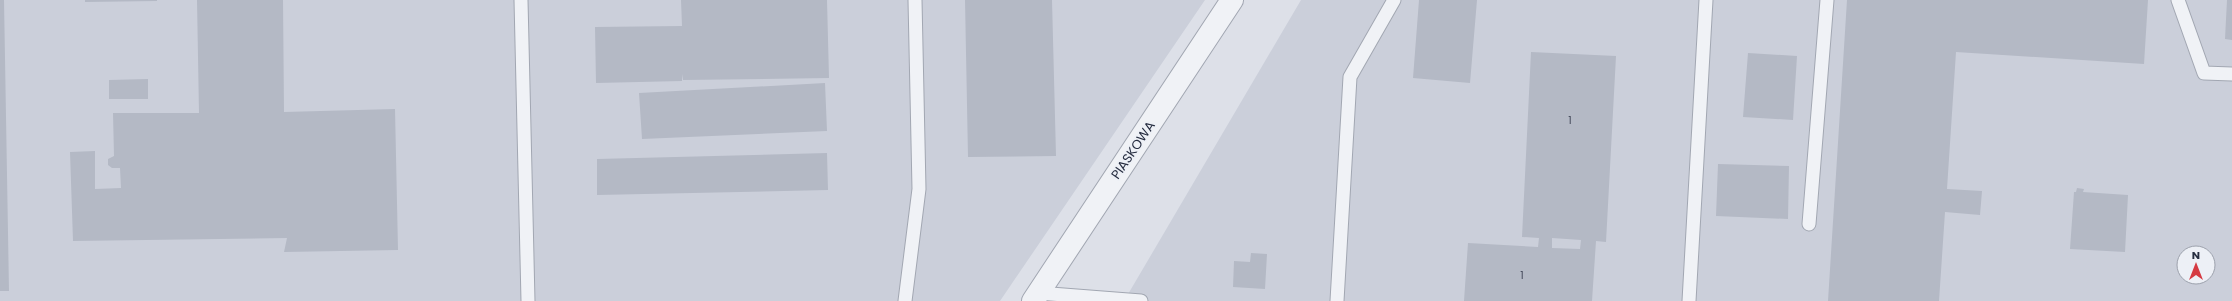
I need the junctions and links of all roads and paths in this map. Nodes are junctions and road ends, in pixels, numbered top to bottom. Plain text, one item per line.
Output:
1 (520, 0) edge
2 (915, 0) edge
3 (1232, 0) edge
4 (1394, 0) edge
5 (1706, 0) edge
6 (1827, 0) edge
7 (2178, 0) edge
8 (2232, 74) edge
9 (1809, 224) dead end
10 (1035, 297) edge
11 (528, 301) edge
12 (905, 301) edge
13 (1141, 301) edge
14 (1337, 301) edge
15 (1689, 301) edge

1 - 11 lane
2 - 12 lane
3 - 10 street, PIASKOWA
4 - 14 lane
5 - 15 lane
6 - 9 lane
7 - 8 lane
10 - 13 lane

